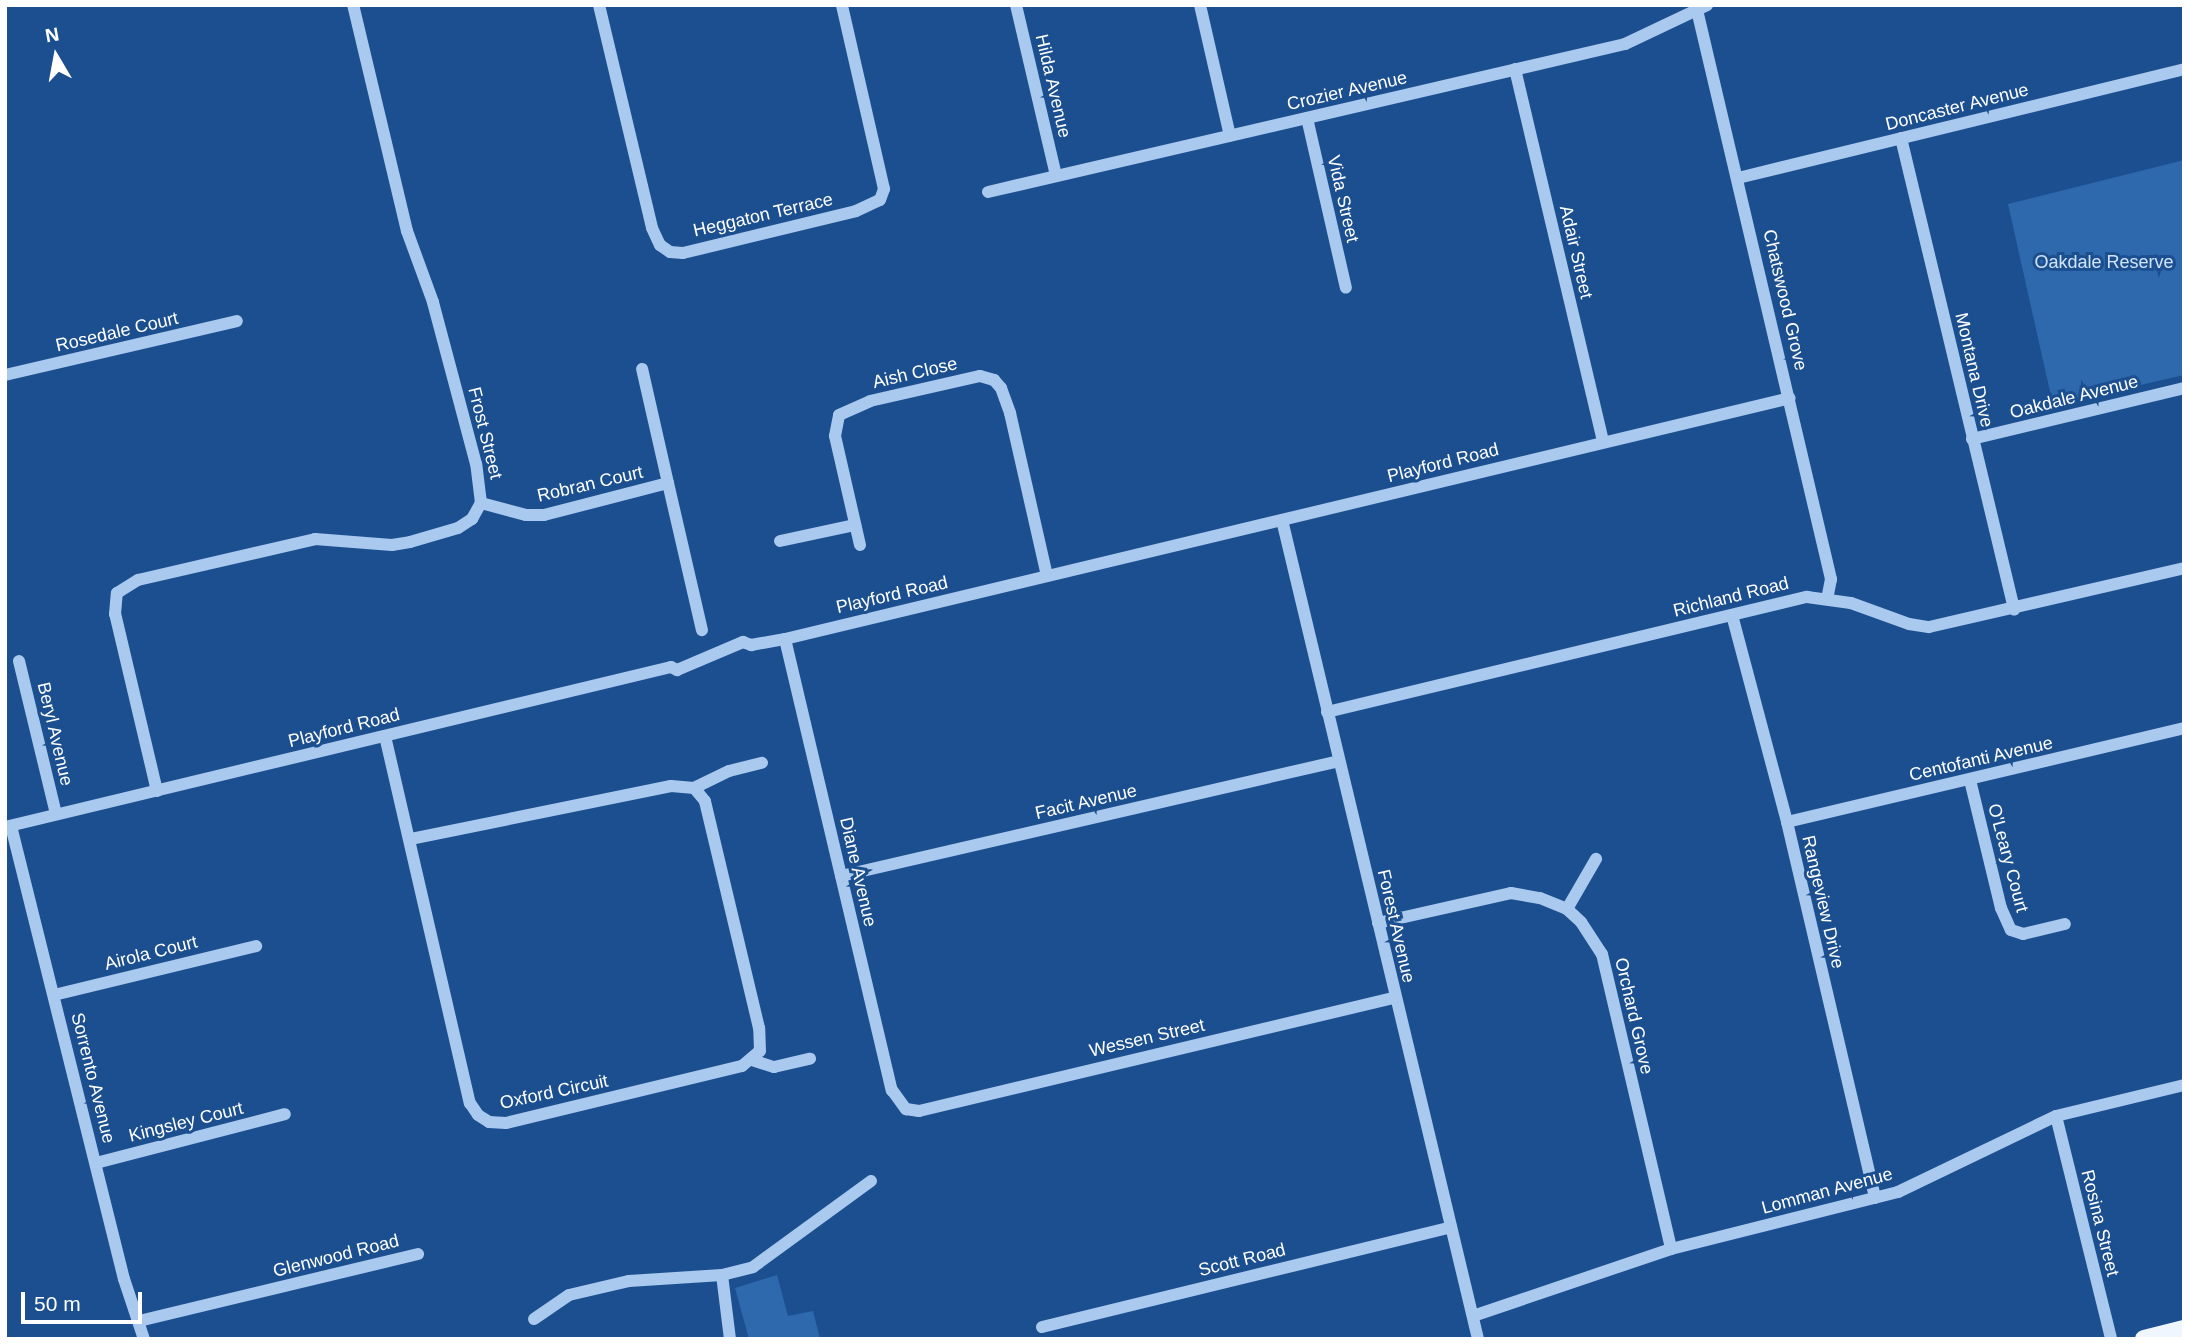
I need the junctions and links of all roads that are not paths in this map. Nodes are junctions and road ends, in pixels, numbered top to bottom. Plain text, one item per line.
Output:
1 (354, 5) edge
2 (599, 5) edge
3 (842, 5) edge
4 (1016, 5) edge
5 (1200, 5) edge
6 (1702, 8) edge
7 (1515, 69) junction
8 (2184, 69) edge
9 (1307, 118) junction
10 (1230, 136) junction
11 (1901, 138) junction
12 (1056, 175) junction
13 (1738, 178) junction
14 (988, 192) dead end
15 (1346, 288) dead end
16 (237, 321) dead end
17 (642, 369) dead end
18 (5, 375) edge
19 (2184, 388) edge
20 (1790, 398) junction
21 (1972, 439) junction
22 (1604, 442) junction
23 (668, 483) junction
24 (481, 503) junction
25 (1282, 520) junction
26 (855, 525) junction
27 (780, 541) dead end
28 (860, 545) dead end
29 (2184, 568) edge
30 (1047, 576) junction
31 (1827, 598) junction
32 (2014, 610) junction
33 (1732, 615) junction
34 (702, 630) dead end
35 (785, 639) junction
36 (19, 662) dead end
37 (1327, 712) junction
38 (2184, 728) edge
39 (385, 736) junction
40 (1339, 761) junction
41 (762, 763) dead end
42 (1970, 780) junction
43 (694, 788) junction
44 (157, 791) junction
45 (56, 814) junction
46 (1787, 822) junction
47 (8, 826) edge
48 (411, 839) junction
49 (1595, 859) dead end
50 (841, 876) junction
51 (1567, 909) junction
52 (1378, 923) junction
53 (2065, 923) dead end
54 (256, 946) dead end
55 (54, 995) junction
56 (1395, 998) junction
57 (810, 1059) dead end
58 (752, 1060) junction
59 (2184, 1085) edge
60 (906, 1109) joint
61 (285, 1114) dead end
62 (2056, 1116) junction
63 (96, 1163) junction
64 (872, 1181) dead end
65 (1875, 1198) junction
66 (1451, 1227) junction
67 (1671, 1249) junction
68 (418, 1254) dead end
69 (722, 1275) junction
70 (1473, 1316) junction
71 (534, 1320) dead end
72 (139, 1321) junction
73 (1042, 1327) dead end
74 (2184, 1329) edge
75 (144, 1339) edge
76 (730, 1339) edge
77 (1478, 1339) edge
78 (2111, 1339) edge
79 (2144, 1339) edge

1 - 24 street, Frost Street
2 - 3 street, Heggaton Terrace
4 - 12 street, Hilda Avenue
5 - 10 street
6 - 7 street, Crozier Avenue
6 - 13 street, Chatswood Grove
7 - 9 street, Crozier Avenue
7 - 22 street, Adair Street
8 - 11 street, Doncaster Avenue
9 - 10 street, Crozier Avenue
9 - 15 street, Vida Street
10 - 12 street, Crozier Avenue
11 - 13 street, Doncaster Avenue
11 - 21 street, Montana Drive
12 - 14 street, Crozier Avenue
13 - 20 street, Chatswood Grove
16 - 18 street, Rosedale Court
17 - 23 street, Robran Court
19 - 21 street, Oakdale Avenue
20 - 22 street, Playford Road
20 - 31 street, Chatswood Grove
21 - 32 street, Montana Drive
22 - 25 street, Playford Road
23 - 24 street, Robran Court
23 - 34 street, Robran Court
24 - 44 street, Frost Street
25 - 30 street, Playford Road
25 - 37 street, Forest Avenue
26 - 27 street
26 - 28 street, Aish Close
26 - 30 street, Aish Close
29 - 32 street, Richland Road
30 - 35 street, Playford Road
31 - 32 street, Richland Road
31 - 33 street, Richland Road
33 - 37 street, Richland Road
33 - 46 street, Rangeview Drive
35 - 39 street, Playford Road
35 - 50 street, Diane Avenue
36 - 45 street, Beryl Avenue
37 - 40 street, Forest Avenue
38 - 42 street, Centofanti Avenue
39 - 44 street, Playford Road
39 - 48 street, Oxford Circuit
40 - 50 street, Facit Avenue
40 - 52 street, Forest Avenue
41 - 43 street
42 - 46 street, Centofanti Avenue
42 - 53 street, O'Leary Court
43 - 48 street
43 - 58 street
44 - 45 street, Playford Road
45 - 47 street, Playford Road
46 - 65 street, Rangeview Drive
47 - 55 street, Sorrento Avenue
48 - 58 street, Oxford Circuit
49 - 51 street
50 - 60 street, Diane Avenue
51 - 52 street, Orchard Grove
51 - 67 street, Orchard Grove
52 - 56 street, Forest Avenue
54 - 55 street, Airola Court
55 - 63 street, Sorrento Avenue
56 - 60 street, Wessen Street
56 - 66 street, Forest Avenue
57 - 58 street, Oxford Circuit
59 - 62 street, Lomman Avenue
61 - 63 street, Kingsley Court
62 - 65 street, Lomman Avenue
62 - 78 street, Rosina Street
63 - 72 street, Sorrento Avenue
64 - 69 street
65 - 67 street, Lomman Avenue
66 - 70 street, Forest Avenue
66 - 73 street, Scott Road
67 - 70 street, Lomman Avenue
68 - 72 street, Glenwood Road
69 - 71 street
69 - 76 street
70 - 77 street, Forest Avenue
72 - 75 street, Sorrento Avenue
74 - 79 main road

